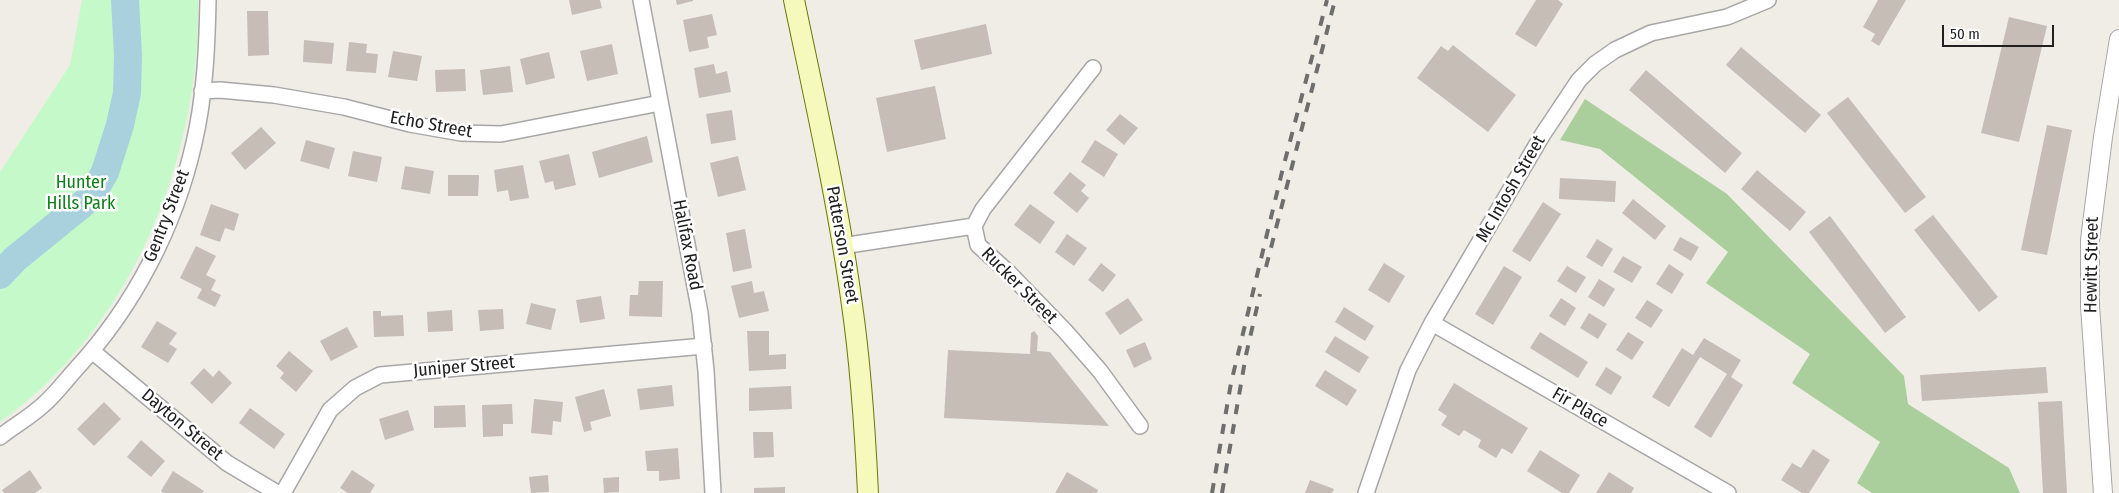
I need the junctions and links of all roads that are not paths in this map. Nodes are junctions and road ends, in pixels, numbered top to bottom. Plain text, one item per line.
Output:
1 (208, 0) edge
2 (641, 0) edge
3 (794, 0) edge
4 (1768, 0) edge
5 (2119, 39) edge
6 (1093, 68) dead end
7 (202, 91) junction
8 (660, 102) junction
9 (974, 226) junction
10 (842, 246) junction
11 (1432, 323) junction
12 (704, 346) junction
13 (92, 351) junction
14 (1140, 426) dead end
15 (0, 436) edge
16 (277, 493) edge
17 (283, 493) edge
18 (712, 493) edge
19 (868, 493) edge
20 (1366, 493) edge
21 (1728, 493) edge
22 (2103, 493) edge

1 - 7 street, Gentry Street
2 - 8 street, Halifax Road
3 - 10 main road, Patterson Street
4 - 11 street, Mc Intosh Street
5 - 22 street, Hewitt Street
6 - 9 street, Rucker Street
7 - 8 street, Echo Street
7 - 13 street, Gentry Street
8 - 12 street, Halifax Road
9 - 10 street
9 - 14 street, Rucker Street
10 - 19 main road, Patterson Street
11 - 20 street, Mc Intosh Street
11 - 21 street, Fir Place
12 - 17 street, Juniper Street
12 - 18 street, Halifax Road
13 - 15 street, Gentry Street
13 - 16 street, Dayton Street

